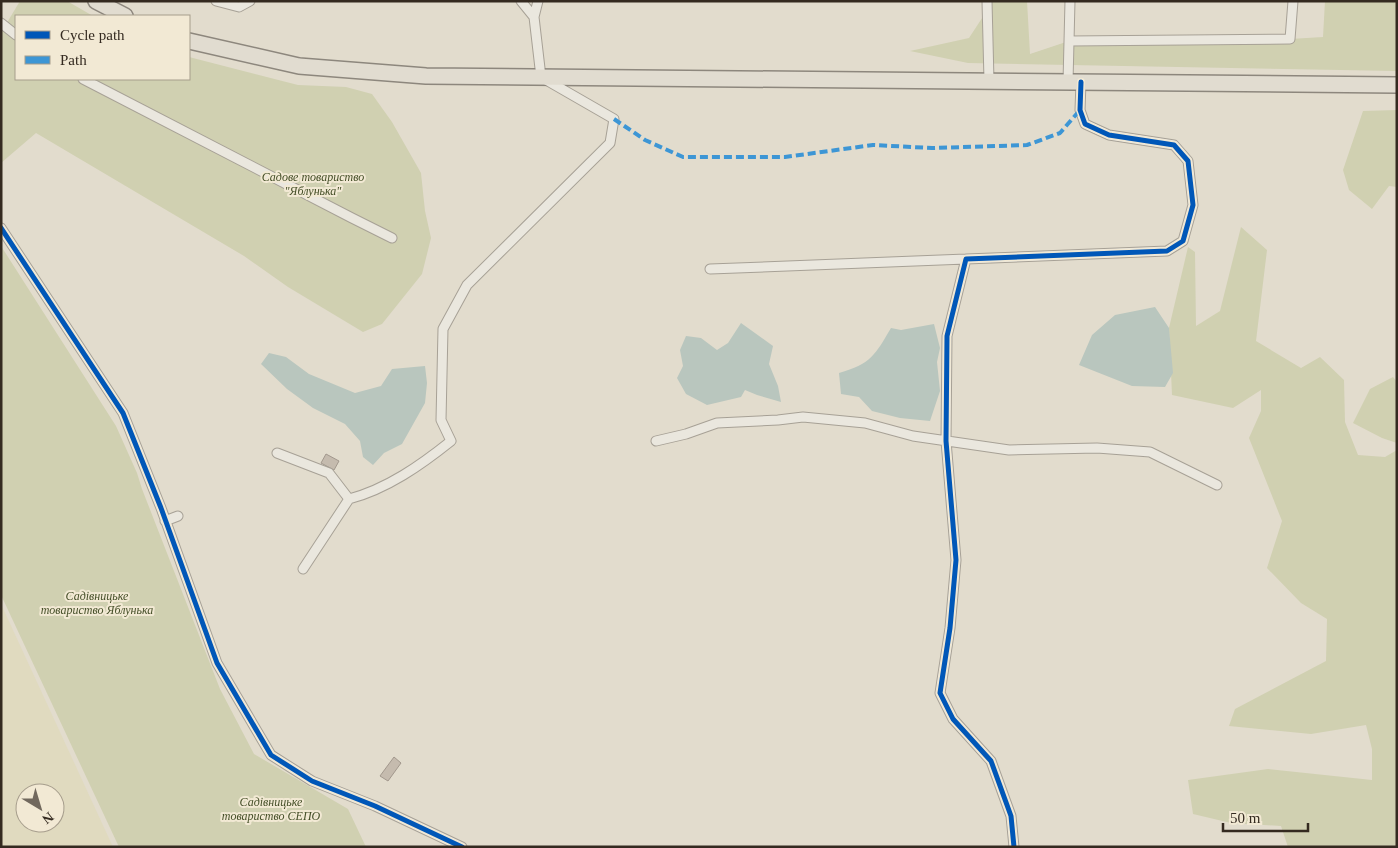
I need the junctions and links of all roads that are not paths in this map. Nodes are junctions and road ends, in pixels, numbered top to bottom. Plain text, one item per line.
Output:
1 (96, 1) edge
2 (216, 1) edge
3 (250, 1) edge
4 (520, 1) edge
5 (538, 1) edge
6 (987, 1) edge
7 (1070, 1) edge
8 (1293, 1) edge
9 (123, 15) edge
10 (534, 16) junction
11 (1, 23) edge
12 (15, 34) edge
13 (190, 41) edge
14 (1069, 41) junction
15 (541, 77) junction
16 (85, 80) edge
17 (989, 81) junction
18 (1074, 82) junction
19 (1397, 85) edge
20 (1, 228) edge
21 (392, 238) dead end
22 (966, 260) junction
23 (710, 268) dead end
24 (656, 441) dead end
25 (946, 441) junction
26 (277, 453) dead end
27 (1217, 485) dead end
28 (349, 499) junction
29 (178, 516) dead end
30 (165, 521) junction
31 (303, 569) dead end
32 (462, 847) edge
33 (1014, 847) edge

1 - 9 main road
2 - 3 street
4 - 10 street
5 - 10 street
6 - 17 street
7 - 14 street
8 - 14 street
10 - 15 street
11 - 12 street
13 - 15 main road
14 - 18 street
15 - 17 main road
15 - 28 street
16 - 21 street
17 - 18 main road
18 - 19 main road
18 - 22 street
20 - 30 street
22 - 23 street
22 - 25 street
24 - 25 street
25 - 27 street
25 - 33 street
26 - 28 street
28 - 31 street
29 - 30 street
30 - 32 street

